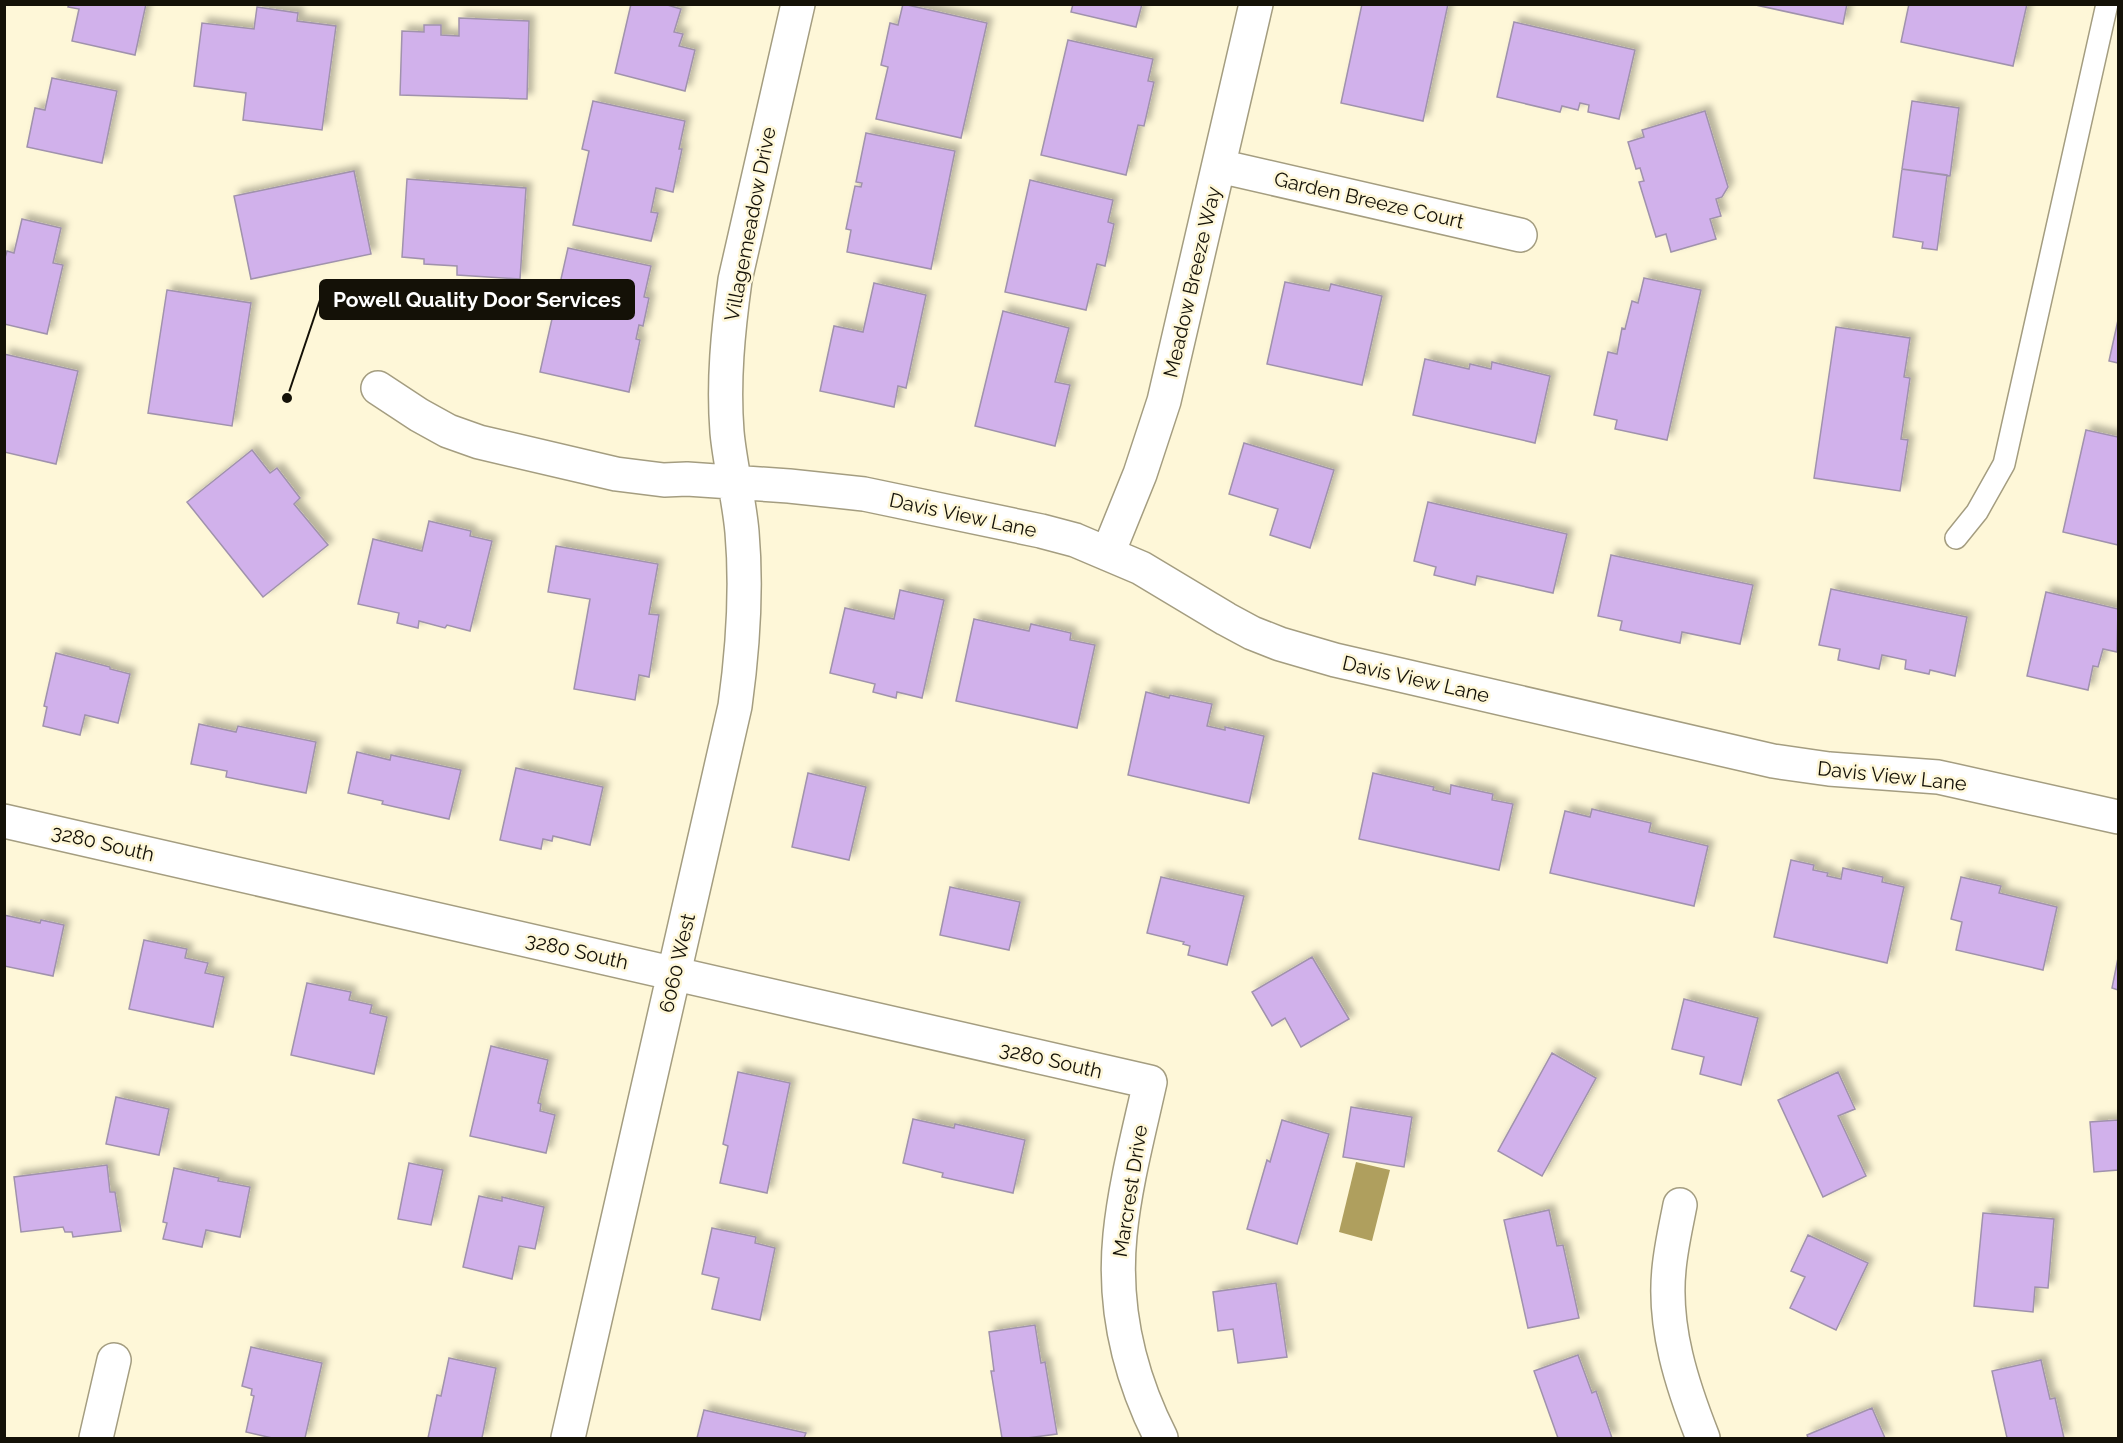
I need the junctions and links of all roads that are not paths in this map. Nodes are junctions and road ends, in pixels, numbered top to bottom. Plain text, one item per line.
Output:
1 (798, 4) edge
2 (1256, 4) edge
3 (2107, 4) edge
4 (1219, 166) junction
5 (1520, 235) dead end
6 (378, 388) dead end
7 (735, 482) junction
8 (1956, 538) dead end
9 (1108, 553) junction
10 (2118, 817) edge
11 (4, 821) edge
12 (674, 974) junction
13 (1149, 1082) joint
14 (1680, 1205) dead end
15 (114, 1360) dead end
16 (96, 1438) edge
17 (568, 1438) edge
18 (1161, 1438) edge
19 (1703, 1438) edge

1 - 7 street, Villagemeadow Drive
2 - 4 street, Meadow Breeze Way
3 - 8 lane
4 - 5 street, Garden Breeze Court
4 - 9 street, Meadow Breeze Way
6 - 7 street, Davis View Lane
7 - 9 street, Davis View Lane
7 - 12 street, 6060 West
9 - 10 street, Davis View Lane
11 - 12 street, 3280 South
12 - 13 street, 3280 South
12 - 17 street, 6060 West
13 - 18 street, Marcrest Drive
14 - 19 street
15 - 16 street

